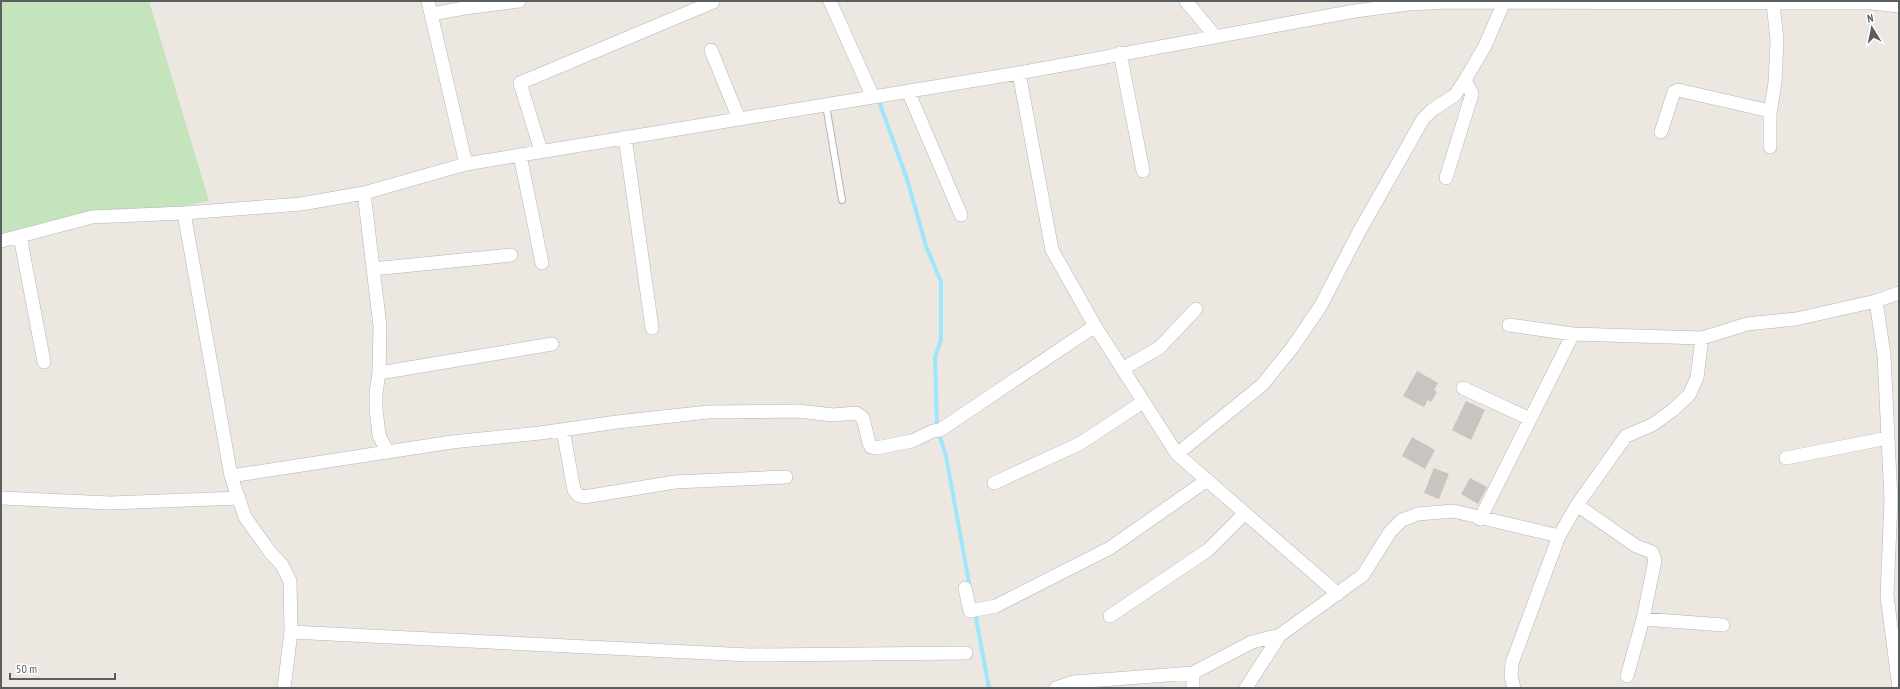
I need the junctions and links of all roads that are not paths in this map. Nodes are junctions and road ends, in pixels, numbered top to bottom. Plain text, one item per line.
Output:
1 (428, 1) edge
2 (519, 1) edge
3 (830, 1) edge
4 (1186, 1) edge
5 (713, 2) edge
6 (1504, 2) junction
7 (1752, 2) edge
8 (1773, 3) junction
9 (1899, 6) edge
10 (432, 14) junction
11 (1215, 36) junction
12 (711, 50) dead end
13 (1120, 53) junction
14 (1019, 73) junction
15 (1465, 80) junction
16 (908, 91) junction
17 (873, 97) junction
18 (826, 105) junction
19 (1770, 110) junction
20 (739, 119) junction
21 (1661, 132) dead end
22 (625, 137) junction
23 (1770, 147) dead end
24 (541, 151) junction
25 (520, 155) junction
26 (466, 164) junction
27 (1143, 171) dead end
28 (1446, 178) dead end
29 (364, 193) junction
30 (842, 200) dead end
31 (184, 213) junction
32 (961, 215) dead end
33 (20, 236) junction
34 (1, 242) edge
35 (511, 255) dead end
36 (542, 263) dead end
37 (373, 269) junction
38 (1899, 293) edge
39 (1876, 301) junction
40 (1196, 310) dead end
41 (1509, 325) dead end
42 (1095, 326) junction
43 (652, 328) dead end
44 (1572, 334) junction
45 (1702, 338) junction
46 (552, 344) dead end
47 (44, 362) dead end
48 (1122, 369) junction
49 (379, 372) junction
50 (1463, 388) dead end
51 (1143, 402) junction
52 (1530, 419) junction
53 (563, 430) junction
54 (1888, 438) junction
55 (386, 451) junction
56 (1177, 454) junction
57 (1786, 458) dead end
58 (231, 476) junction
59 (786, 477) dead end
60 (1207, 480) junction
61 (994, 483) dead end
62 (1, 498) edge
63 (239, 498) junction
64 (1577, 505) junction
65 (1245, 513) junction
66 (1480, 519) junction
67 (1559, 536) junction
68 (1894, 562) edge
69 (965, 588) dead end
70 (1338, 594) junction
71 (1110, 616) dead end
72 (1643, 619) junction
73 (1723, 625) dead end
74 (292, 632) junction
75 (1280, 635) junction
76 (966, 654) dead end
77 (1193, 673) junction
78 (1627, 676) dead end
79 (284, 688) edge
80 (1056, 688) edge
81 (1193, 688) edge
82 (1246, 688) edge
83 (1514, 688) edge
84 (1899, 688) edge

1 - 10 street
2 - 10 street
3 - 17 street
4 - 11 street
5 - 24 street
6 - 7 street
6 - 11 street
6 - 15 street
7 - 8 street
8 - 9 street
8 - 19 street
10 - 26 street
11 - 13 street
12 - 20 street
13 - 14 street
13 - 27 street
14 - 16 street
14 - 42 street
15 - 28 street
15 - 56 street
16 - 17 street
16 - 32 street
17 - 18 street
18 - 20 street
18 - 30 lane
19 - 21 street
19 - 23 street
20 - 22 street
22 - 24 street
22 - 43 street
24 - 25 street
25 - 26 street
25 - 36 street
26 - 29 street
29 - 31 street
29 - 37 street
31 - 33 street
31 - 58 street
33 - 34 street
33 - 47 street
35 - 37 street
37 - 49 street
38 - 39 street
39 - 45 street
39 - 54 street
40 - 48 street
41 - 44 street
42 - 48 street
42 - 53 street
44 - 45 street
44 - 52 street
45 - 64 street
46 - 49 street
48 - 51 street
49 - 55 street
50 - 52 street
51 - 56 street
51 - 61 street
52 - 66 street
53 - 55 street
53 - 59 street
54 - 57 street
54 - 68 street
55 - 58 street
56 - 60 street
58 - 63 street
60 - 65 street
60 - 69 street
62 - 63 street
63 - 74 street
64 - 67 street
64 - 72 street
65 - 70 street
65 - 71 street
66 - 67 street
66 - 70 street
67 - 83 street
68 - 84 street
70 - 75 street
72 - 73 street
72 - 78 street
74 - 76 street
74 - 79 street
75 - 77 street
75 - 82 street
77 - 80 street
77 - 81 street

